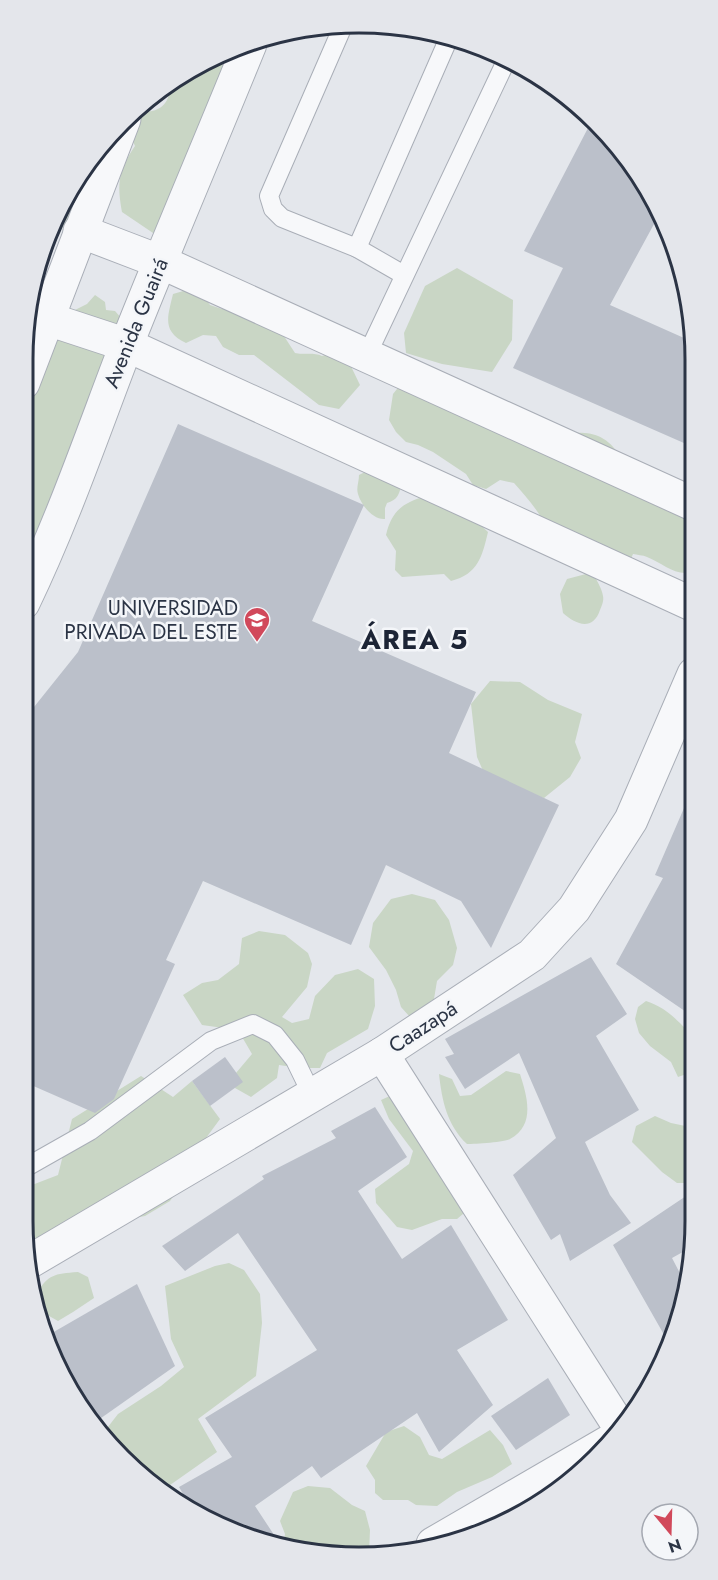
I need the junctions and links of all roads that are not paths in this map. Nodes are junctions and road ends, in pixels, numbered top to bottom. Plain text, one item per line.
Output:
1 (340, 34) edge
2 (446, 45) edge
3 (246, 53) edge
4 (503, 67) edge
5 (114, 144) edge
6 (80, 231) junction
7 (357, 248) junction
8 (161, 262) junction
9 (404, 275) junction
10 (48, 319) junction
11 (127, 345) junction
12 (367, 355) junction
13 (33, 356) edge
14 (685, 500) edge
15 (33, 582) edge
16 (685, 601) edge
17 (685, 695) edge
18 (382, 1054) junction
19 (312, 1095) junction
20 (33, 1163) edge
21 (35, 1258) edge
22 (616, 1421) edge
23 (587, 1455) edge
24 (450, 1534) edge

1 - 7 lane
2 - 7 lane
3 - 8 street, Avenida Guairá
4 - 9 lane
5 - 6 street
6 - 8 street
6 - 10 street
7 - 9 lane
8 - 11 street, Avenida Guairá
8 - 12 street
9 - 12 lane
10 - 11 street
10 - 13 street
11 - 15 street, Avenida Guairá
11 - 16 street
12 - 14 street
17 - 18 street, Caazapá
18 - 19 street, Caazapá
18 - 22 street
19 - 20 lane
19 - 21 street, Caazapá
23 - 24 street

